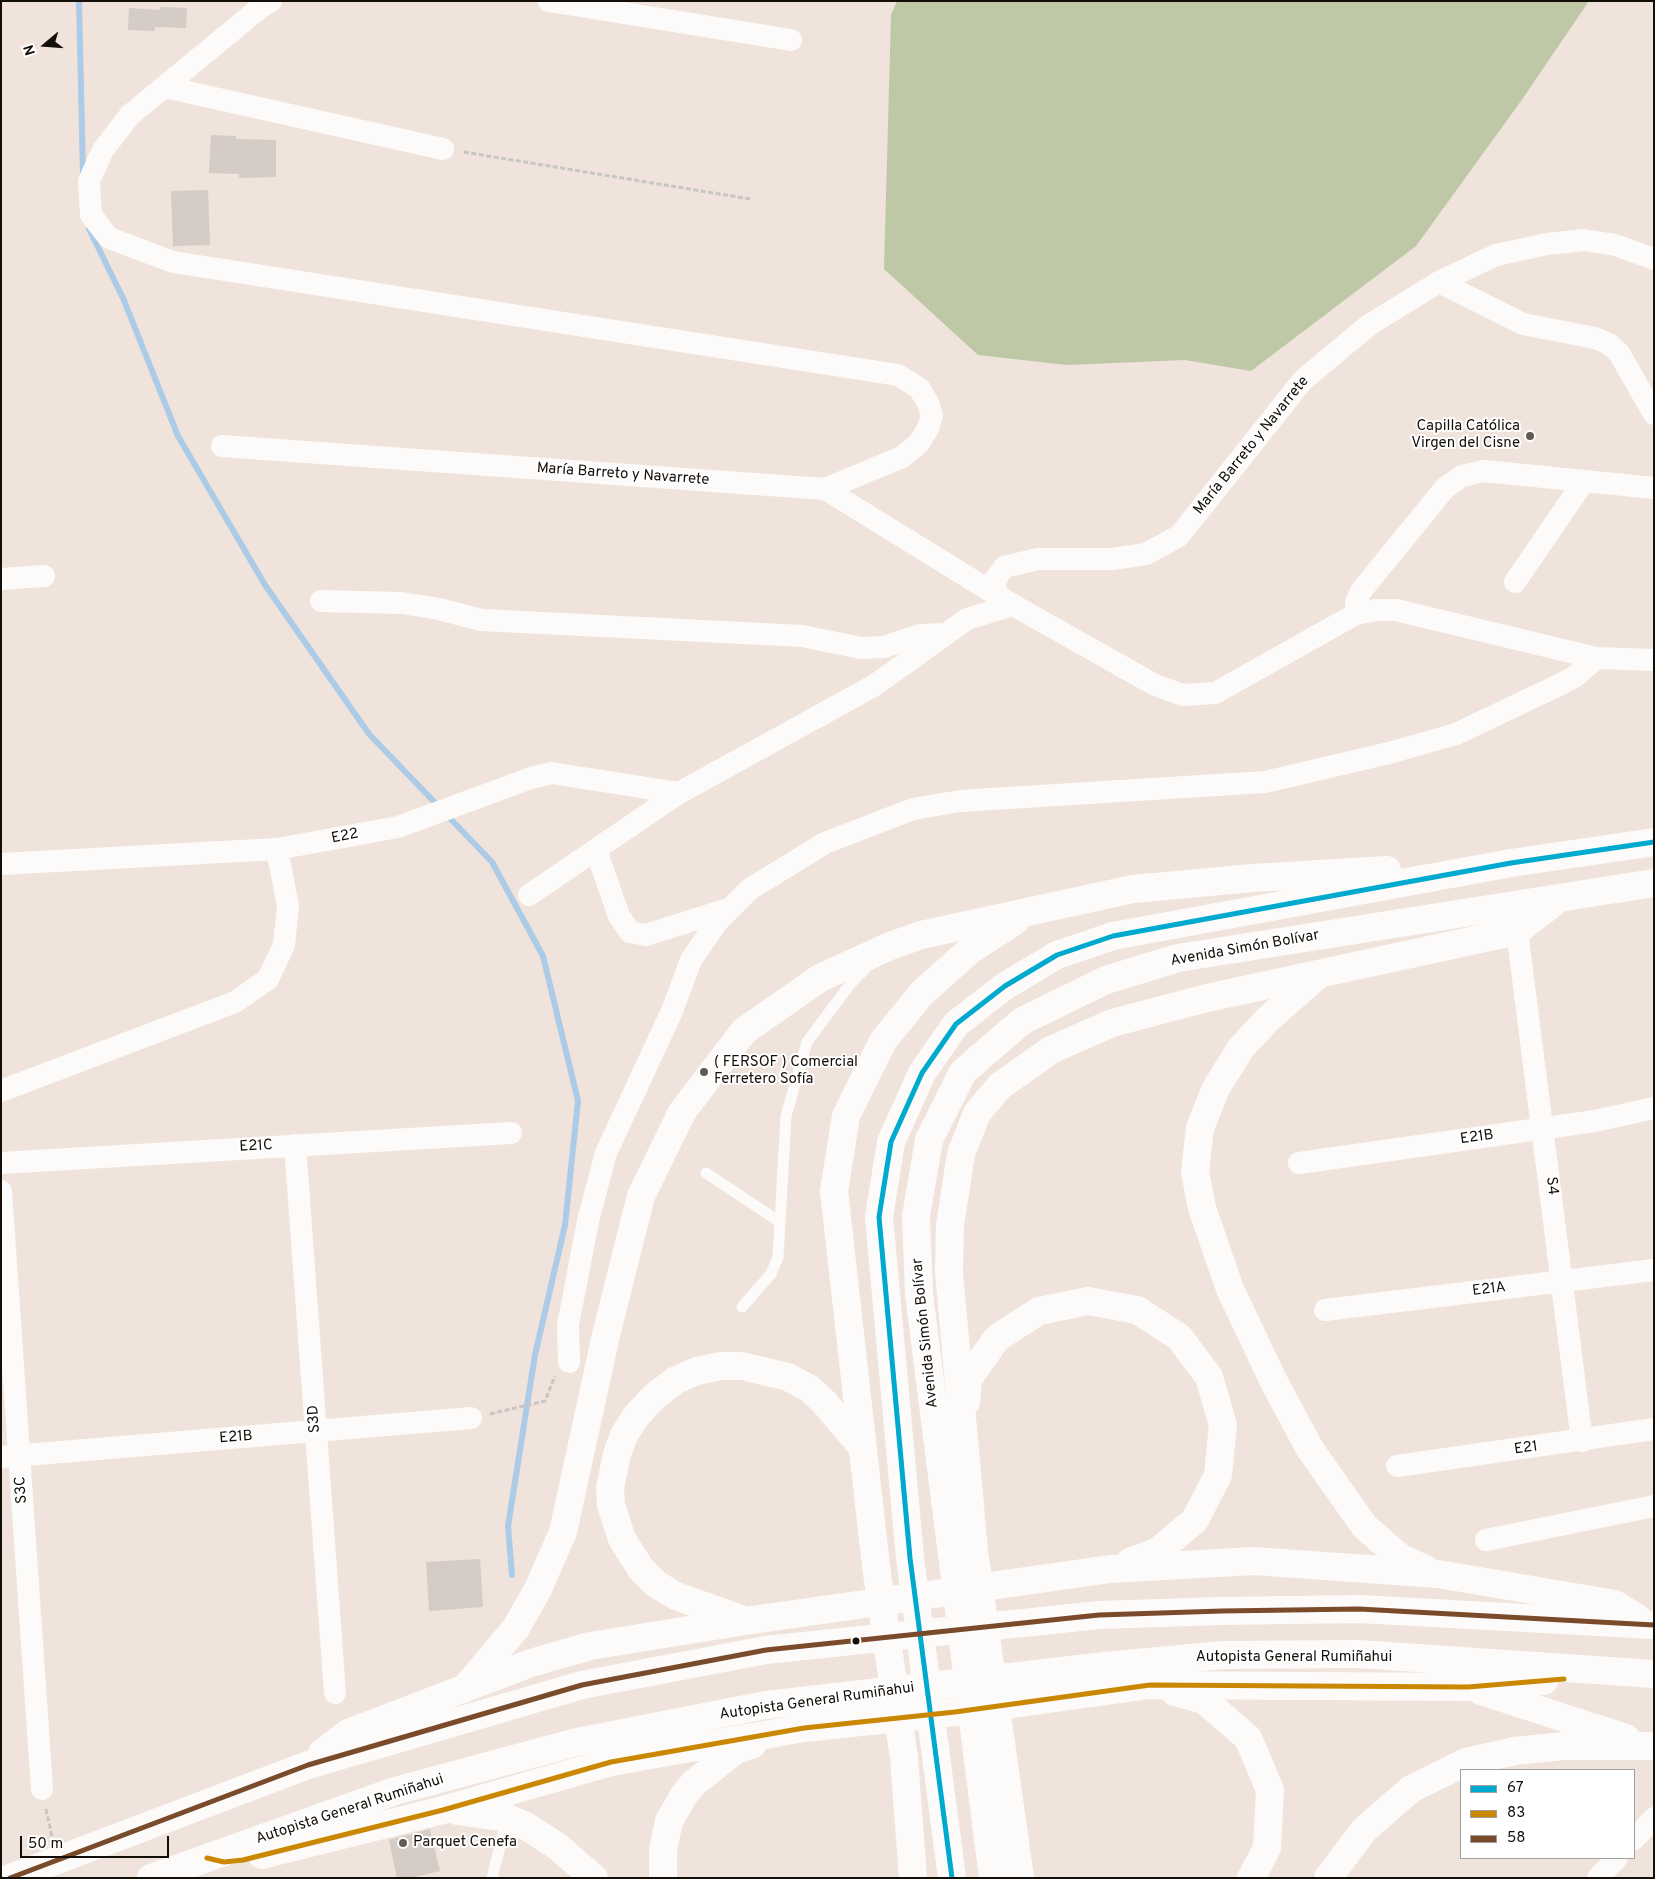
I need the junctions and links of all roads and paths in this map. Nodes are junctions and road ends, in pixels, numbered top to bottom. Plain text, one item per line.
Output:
1 (271, 1) edge
2 (550, 1) edge
3 (791, 40) dead end
4 (165, 87) junction
5 (443, 149) joint
6 (750, 199) dead end
7 (1654, 258) edge
8 (1439, 282) junction
9 (1654, 414) edge
10 (222, 446) dead end
11 (1584, 481) junction
12 (1654, 488) edge
13 (825, 490) junction
14 (44, 576) dead end
15 (1, 579) edge
16 (1515, 582) dead end
17 (1004, 599) junction
18 (321, 601) dead end
19 (1356, 614) junction
20 (944, 634) junction
21 (1596, 658) junction
22 (1654, 660) edge
23 (679, 793) junction
24 (1654, 842) edge
25 (277, 849) junction
26 (596, 850) junction
27 (1511, 863) junction
28 (1, 864) edge
29 (1654, 882) edge
30 (529, 895) dead end
31 (1557, 900) junction
32 (731, 908) junction
33 (1031, 910) junction
34 (1517, 931) junction
35 (890, 946) junction
36 (1318, 975) junction
37 (1, 1091) edge
38 (1654, 1108) edge
39 (1544, 1128) junction
40 (511, 1133) dead end
41 (295, 1145) junction
42 (1, 1163) edge
43 (1299, 1163) dead end
44 (706, 1173) dead end
45 (1, 1191) edge
46 (780, 1222) junction
47 (1654, 1270) edge
48 (1562, 1281) junction
49 (742, 1307) dead end
50 (1324, 1310) dead end
51 (569, 1362) joint
52 (508, 1410) dead end
53 (471, 1418) dead end
54 (1654, 1429) edge
55 (963, 1430) junction
56 (316, 1432) junction
57 (1582, 1441) junction
58 (862, 1447) junction
59 (10, 1456) edge
60 (1397, 1466) dead end
61 (1654, 1506) edge
62 (1486, 1540) dead end
63 (963, 1553) junction
64 (1110, 1569) junction
65 (1438, 1574) junction
66 (745, 1620) junction
67 (1652, 1625) edge
68 (1647, 1674) edge
69 (1150, 1685) junction
70 (466, 1687) junction
71 (1468, 1687) junction
72 (335, 1693) dead end
73 (804, 1728) junction
74 (1651, 1746) edge
75 (988, 1747) junction
76 (308, 1765) junction
77 (42, 1789) joint
78 (443, 1810) junction
79 (507, 1818) junction
80 (1654, 1818) edge
81 (909, 1833) junction
82 (1014, 1833) junction
83 (1635, 1838) edge
84 (207, 1858) junction
85 (1616, 1859) edge
86 (56, 1860) junction
87 (155, 1877) edge
88 (10, 1878) edge
89 (492, 1878) edge
90 (594, 1878) edge
91 (663, 1878) edge
92 (900, 1878) edge
93 (913, 1878) edge
94 (952, 1878) edge
95 (993, 1878) edge
96 (1020, 1878) edge
97 (1037, 1878) edge
98 (1251, 1878) edge
99 (1328, 1878) edge
100 (1598, 1878) edge

1 - 4 street
2 - 3 street
4 - 5 street
4 - 13 street
5 - 6 path
7 - 8 street, María Barreto y Navarrete
8 - 9 street
8 - 17 street, María Barreto y Navarrete
10 - 13 street, María Barreto y Navarrete
11 - 12 street
11 - 16 street
11 - 19 street
13 - 17 street, María Barreto y Navarrete
14 - 15 street
17 - 19 street, María Barreto y Navarrete
17 - 20 street
18 - 20 street
19 - 21 street, María Barreto y Navarrete
20 - 23 street
21 - 22 street, María Barreto y Navarrete
21 - 32 street
23 - 25 street, E22
23 - 26 street
24 - 27 highway
25 - 28 street, E22
25 - 37 street
26 - 30 street
26 - 32 street
27 - 33 highway
27 - 94 highway
29 - 31 highway, Avenida Simón Bolívar
31 - 34 highway
31 - 63 highway, Avenida Simón Bolívar
32 - 51 street
33 - 35 highway
33 - 58 highway
34 - 36 highway
34 - 39 street, S4
35 - 46 lane
35 - 70 highway
36 - 55 highway
36 - 65 highway
38 - 39 street, E21B
39 - 43 street, E21B
39 - 48 street, S4
40 - 41 street, E21C
41 - 42 street, E21C
41 - 56 street, S3D
44 - 46 lane
45 - 59 street, S3C
46 - 49 lane
47 - 48 street, E21A
48 - 50 street, E21A
48 - 57 street, S4
51 - 52 path
53 - 56 street, E21B
54 - 57 street, E21
55 - 63 highway
55 - 64 highway
56 - 59 street, E21B
56 - 72 street, S3D
57 - 60 street, E21
58 - 66 highway
58 - 81 highway
59 - 77 street, S3C
61 - 62 street
63 - 75 highway
64 - 65 highway
64 - 66 highway
65 - 67 highway
66 - 70 highway
67 - 76 highway
68 - 71 highway
68 - 84 highway, Autopista General Rumiñahui
69 - 71 highway
69 - 73 highway
69 - 98 highway
70 - 76 highway
71 - 74 highway
73 - 78 highway
73 - 91 highway
74 - 99 highway
75 - 82 highway
75 - 95 highway
76 - 86 highway
77 - 86 path
78 - 79 highway
78 - 84 highway
79 - 89 lane
79 - 90 highway
80 - 83 street
81 - 92 highway
81 - 93 highway
82 - 96 highway
82 - 97 highway
84 - 87 highway, Autopista General Rumiñahui
85 - 100 street
86 - 88 highway

